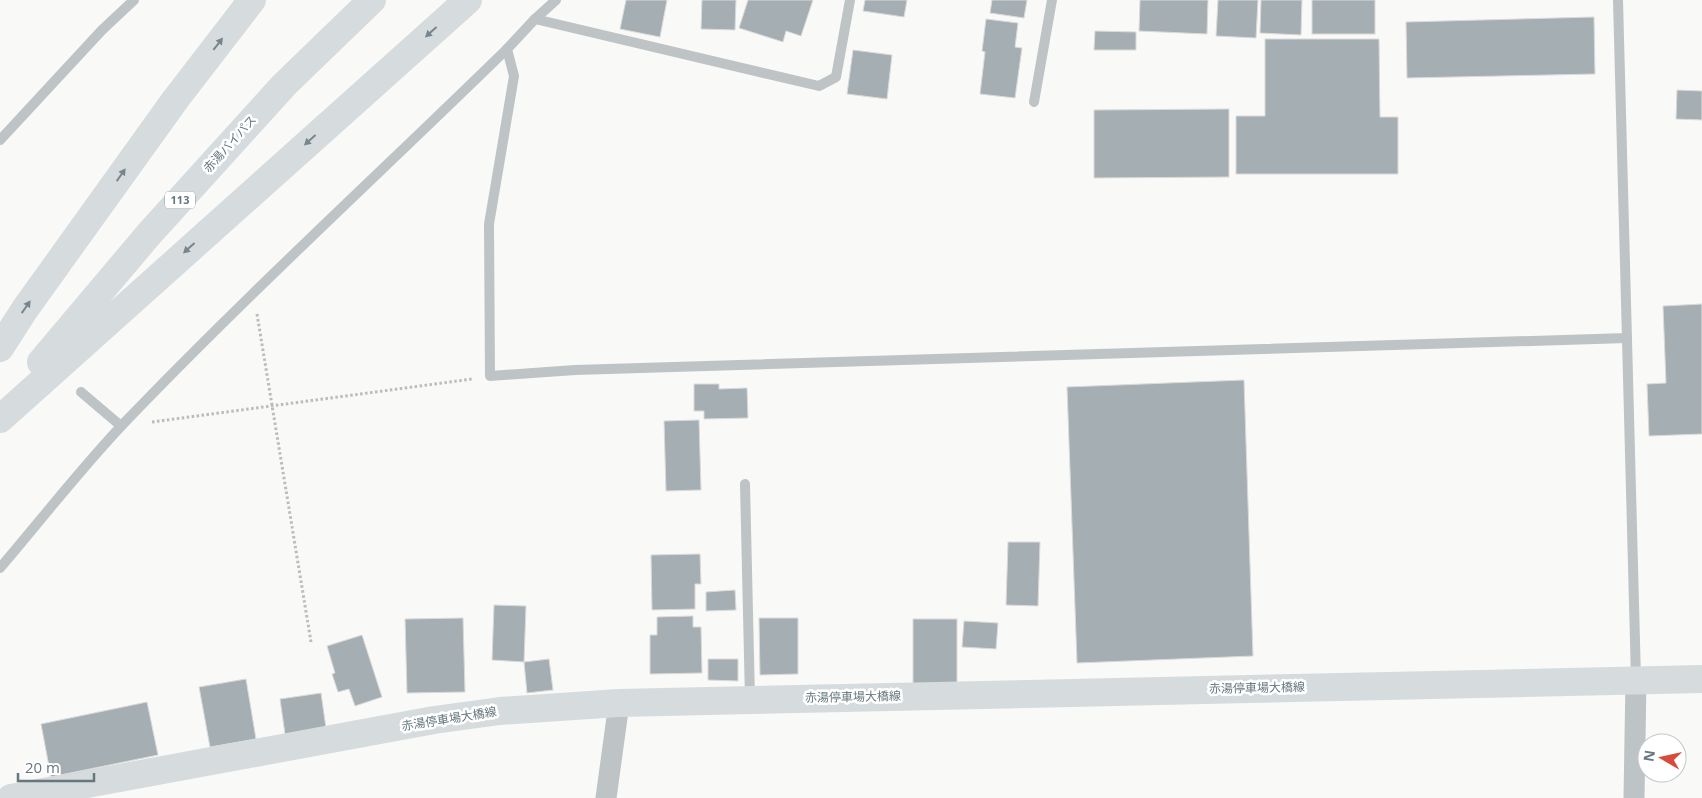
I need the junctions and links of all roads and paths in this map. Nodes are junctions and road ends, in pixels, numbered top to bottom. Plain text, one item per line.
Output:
1 (134, 0) edge
2 (252, 0) edge
3 (372, 0) edge
4 (468, 0) edge
5 (556, 0) edge
6 (850, 0) edge
7 (1052, 0) edge
8 (1618, 0) edge
9 (535, 19) junction
10 (507, 49) junction
11 (1034, 102) dead end
12 (0, 140) edge
13 (253, 292) junction
14 (1627, 338) junction
15 (0, 348) edge
16 (490, 376) junction
17 (81, 392) dead end
18 (272, 405) junction
19 (0, 411) edge
20 (0, 418) edge
21 (121, 426) junction
22 (745, 484) dead end
23 (0, 568) edge
24 (311, 642) dead end
25 (1702, 679) edge
26 (1636, 680) junction
27 (750, 700) junction
28 (619, 702) junction
29 (11, 798) edge
30 (606, 798) edge
31 (1634, 798) edge

1 - 12 lane
15 -> 2 main road
3 - 19 main road, 赤湯バイパス / 113
4 -> 20 main road
5 - 9 lane
6 - 9 lane
7 - 11 lane
8 - 14 lane
9 - 10 lane
10 - 13 lane
10 - 16 lane
13 - 18 path
13 - 21 lane
14 - 16 lane
14 - 26 lane
16 - 18 path
17 - 21 lane
18 - 21 path
18 - 24 path
21 - 23 lane
22 - 27 lane
25 - 26 main road, 赤湯停車場大橋線
26 - 27 main road, 赤湯停車場大橋線
26 - 31 street
27 - 28 main road, 赤湯停車場大橋線
28 - 29 main road, 赤湯停車場大橋線
28 - 30 street

